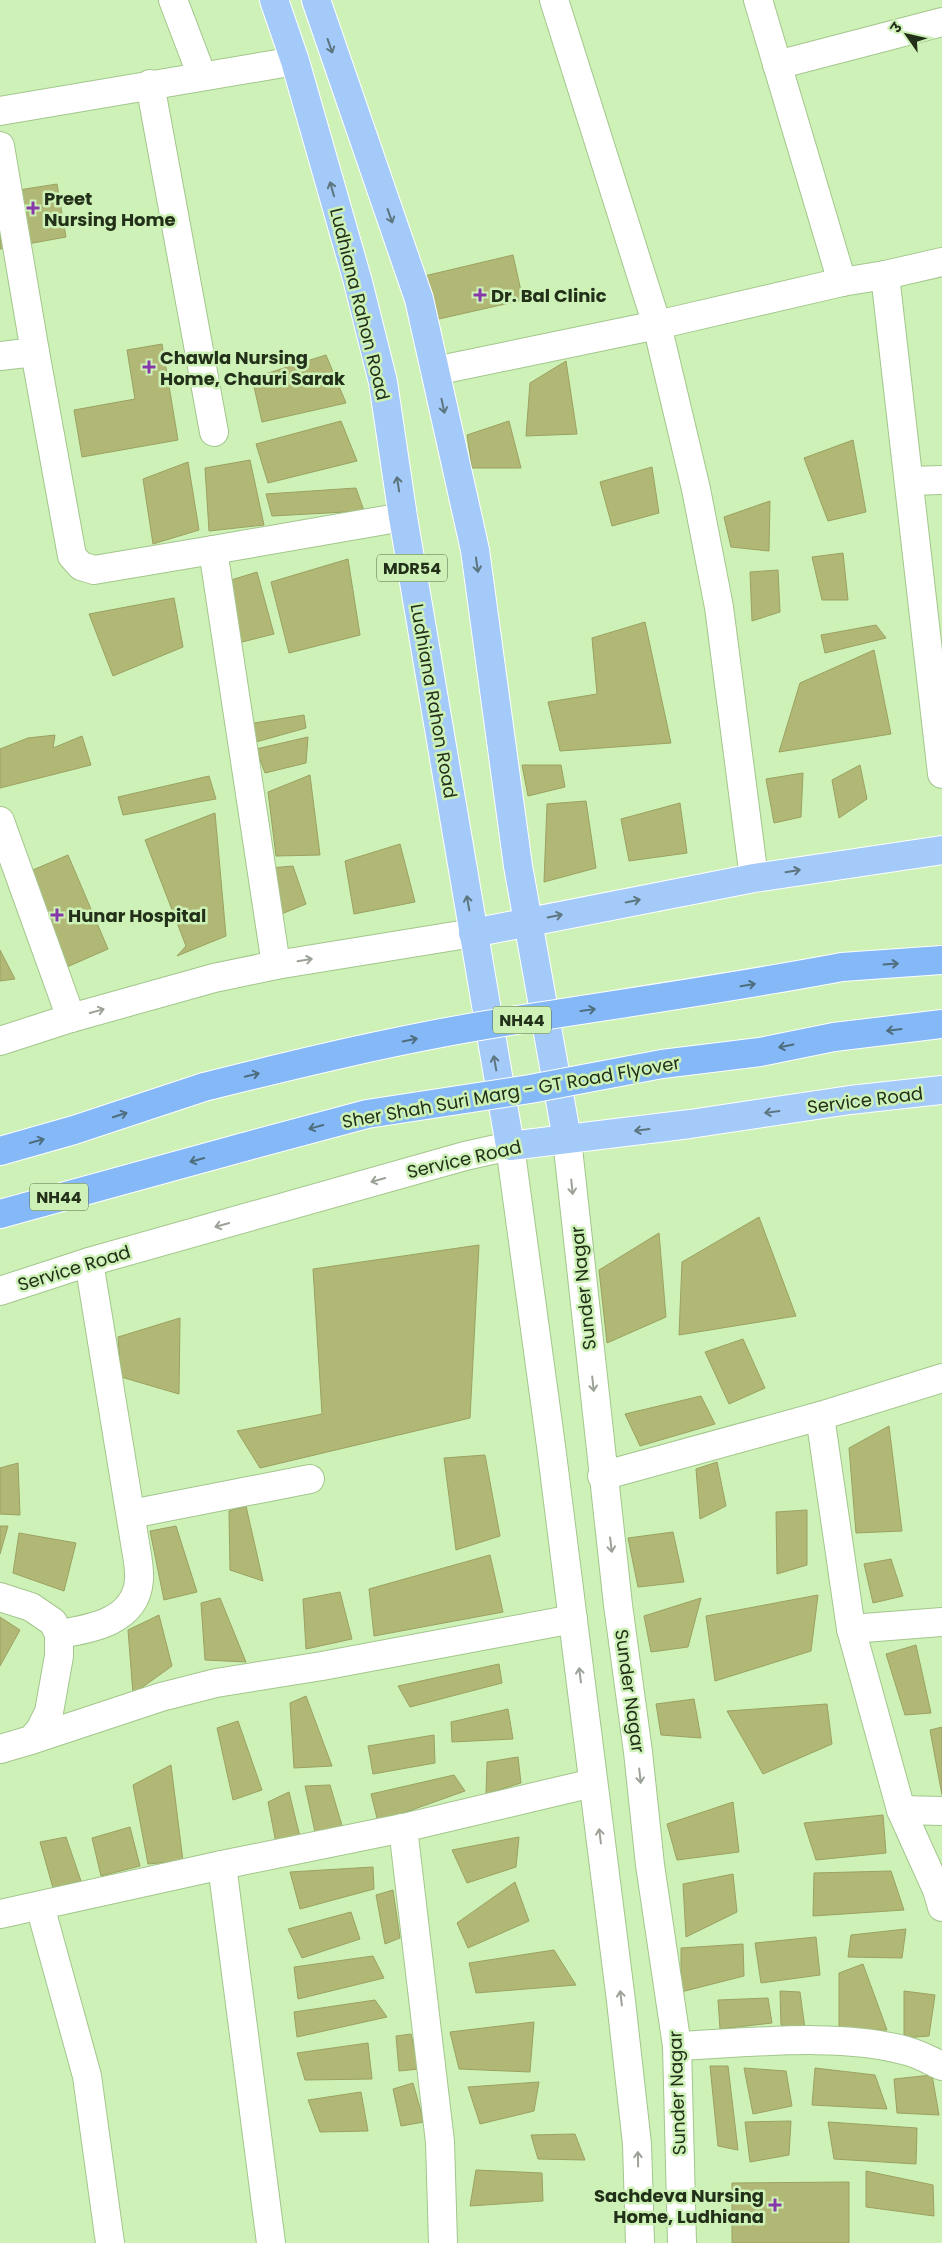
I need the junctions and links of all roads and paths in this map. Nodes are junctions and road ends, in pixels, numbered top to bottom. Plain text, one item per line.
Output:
1 (173, 0) edge
2 (274, 0) edge
3 (316, 0) edge
4 (554, 0) edge
5 (758, 0) edge
6 (942, 22) edge
7 (295, 61) junction
8 (777, 65) junction
9 (202, 76) junction
10 (150, 84) junction
11 (0, 111) edge
12 (0, 146) edge
13 (942, 262) edge
14 (885, 275) junction
15 (842, 282) junction
16 (657, 324) junction
17 (34, 352) junction
18 (0, 356) edge
19 (435, 370) junction
20 (214, 432) dead end
21 (942, 480) edge
22 (909, 481) junction
23 (403, 517) junction
24 (213, 550) junction
25 (942, 774) edge
26 (0, 821) edge
27 (942, 850) edge
28 (754, 878) junction
29 (528, 921) junction
30 (473, 932) junction
31 (942, 960) edge
32 (276, 965) junction
33 (71, 1018) junction
34 (942, 1024) edge
35 (0, 1041) edge
36 (942, 1090) edge
37 (567, 1139) junction
38 (510, 1146) junction
39 (0, 1151) edge
40 (0, 1214) edge
41 (89, 1262) junction
42 (0, 1291) edge
43 (942, 1378) edge
44 (820, 1416) junction
45 (602, 1476) junction
46 (310, 1479) dead end
47 (131, 1514) junction
48 (0, 1598) edge
49 (573, 1619) junction
50 (942, 1622) edge
51 (851, 1629) junction
52 (60, 1634) junction
53 (30, 1740) junction
54 (0, 1749) edge
55 (594, 1783) junction
56 (900, 1810) junction
57 (942, 1811) edge
58 (403, 1828) junction
59 (222, 1865) junction
60 (40, 1906) junction
61 (2, 1907) edge
62 (942, 1907) edge
63 (677, 2046) junction
64 (942, 2066) edge
65 (110, 2243) edge
66 (271, 2243) edge
67 (442, 2243) edge
68 (640, 2243) edge
69 (682, 2243) edge

1 - 9 street
2 - 7 main road, Ludhiana Rahon Road / MDR54
3 -> 19 main road
4 - 16 street
5 - 8 street
6 - 8 street
7 - 9 street
23 -> 7 main road, Ludhiana Rahon Road / MDR54
8 - 15 street
9 - 10 street
10 - 11 street
10 - 20 street
12 - 17 street
13 - 14 street
14 - 15 street
14 - 22 street
15 - 16 street
16 - 19 street
16 - 28 street
17 - 18 street
17 - 24 street
19 -> 29 main road
21 - 22 street
22 - 25 street
23 - 24 street
30 -> 23 main road, Ludhiana Rahon Road / MDR54
24 - 32 street
26 - 33 street
28 -> 27 main road
29 -> 28 main road
29 - 30 main road
29 - 37 main road
32 -> 30 street
38 -> 30 main road, Ludhiana Rahon Road / MDR54
39 -> 31 highway, NH44, bridge
33 -> 32 street
33 - 35 street
34 -> 40 highway, Sher Shah Suri Marg - GT Road Flyover / NH44, bridge
36 -> 37 main road, Service Road
37 - 38 main road, Service Road
37 -> 45 street, Sunder Nagar
38 -> 41 street, Service Road
38 - 49 street
41 - 42 street, Service Road
41 - 47 street
43 - 44 street
44 - 45 street
44 - 51 street
45 -> 63 street, Sunder Nagar
46 - 47 street
47 - 52 street
48 - 52 street
49 - 53 street
55 -> 49 street
50 - 51 street
51 - 56 street
52 - 53 street
53 - 54 street
55 - 58 street
68 -> 55 street
56 - 57 street
56 - 62 street
58 - 59 street
58 - 67 street
59 - 60 street
59 - 66 street
60 - 61 street
60 - 65 street
63 - 64 street
63 - 69 street, Sunder Nagar

